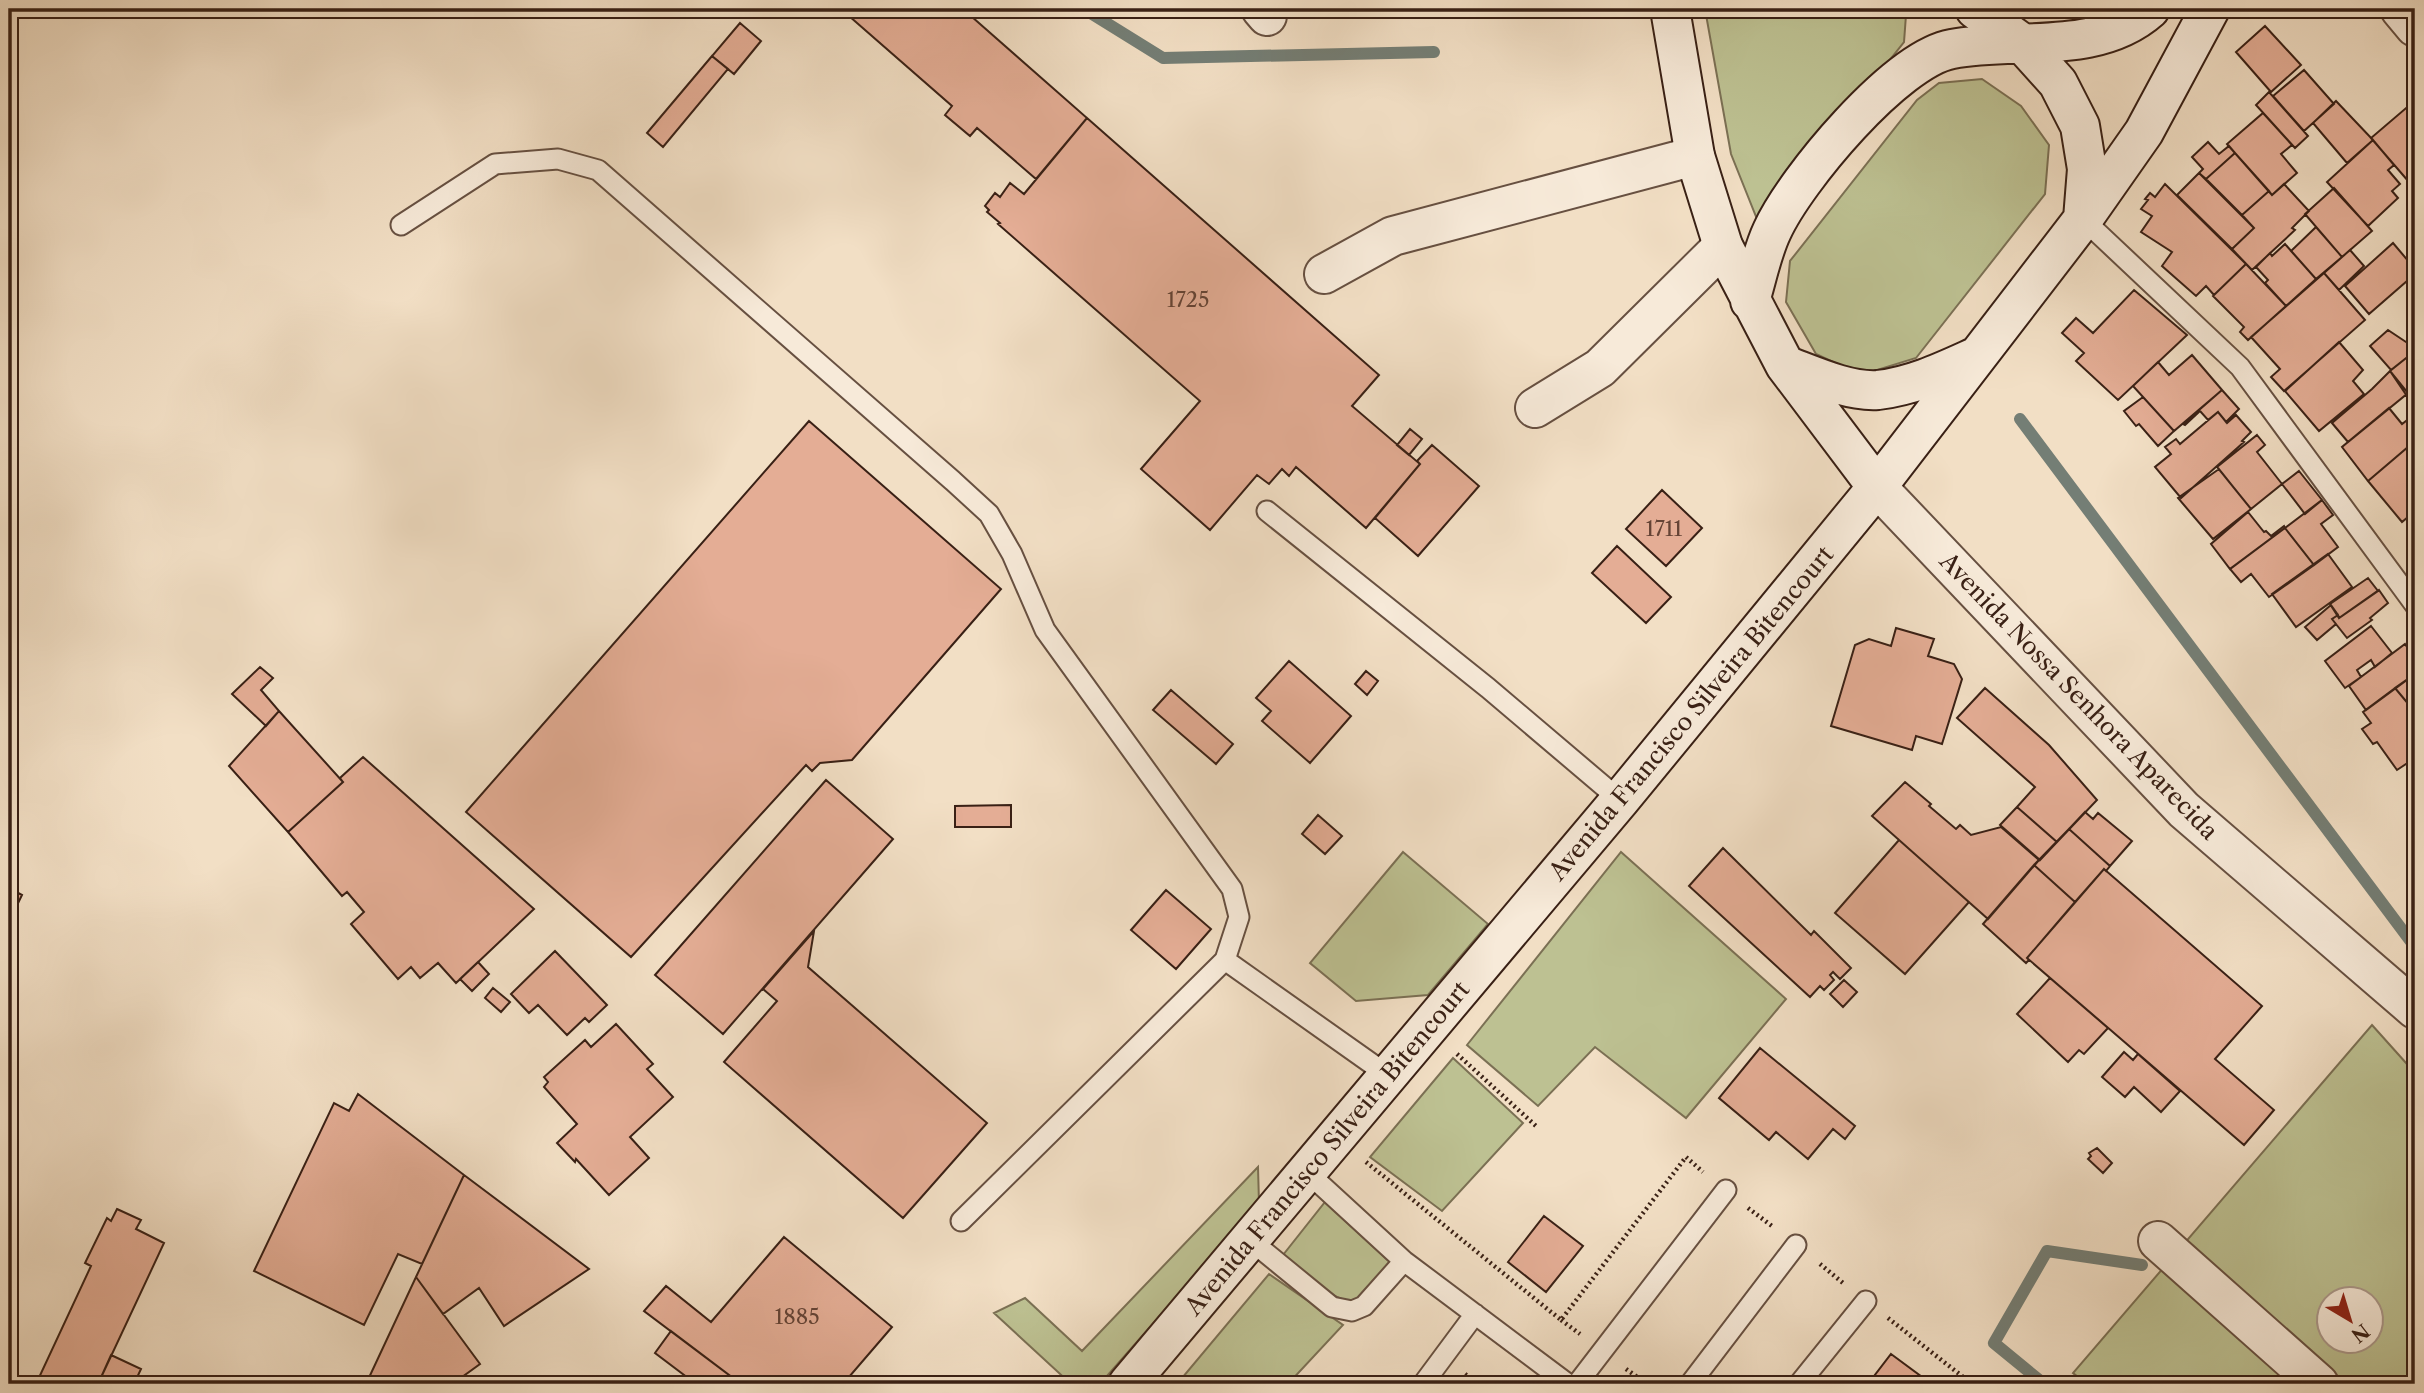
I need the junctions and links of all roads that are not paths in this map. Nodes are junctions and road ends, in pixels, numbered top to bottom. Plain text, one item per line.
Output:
1 (1670, 9) edge
2 (1975, 9) edge
3 (2150, 9) edge
4 (2210, 9) edge
5 (2400, 9) edge
6 (2415, 27) edge
7 (2022, 43) junction
8 (1695, 156) junction
9 (2084, 219) junction
10 (401, 225) dead end
11 (1723, 246) junction
12 (1324, 274) dead end
13 (1750, 301) junction
14 (1979, 355) junction
15 (1785, 365) junction
16 (1535, 408) dead end
17 (1877, 487) junction
18 (1267, 511) dead end
19 (2415, 606) edge
20 (1620, 800) junction
21 (1225, 960) junction
22 (2415, 1009) edge
23 (1389, 1076) junction
24 (1307, 1172) junction
25 (1726, 1190) dead end
26 (961, 1221) dead end
27 (1250, 1240) junction
28 (2158, 1241) dead end
29 (1796, 1245) dead end
30 (1404, 1261) junction
31 (1866, 1301) dead end
32 (1475, 1314) junction
33 (1128, 1384) edge
34 (1423, 1384) edge
35 (1568, 1384) edge
36 (1577, 1384) edge
37 (1690, 1384) edge
38 (1799, 1384) edge
39 (2319, 1384) edge

1 - 8 main road, Avenida Nossa Senhora Aparecida
2 - 7 main road
3 - 7 main road
4 - 9 main road, Avenida Francisco Silveira Bitencourt
5 - 6 main road
7 - 9 main road
7 - 13 main road
8 - 11 main road, Avenida Nossa Senhora Aparecida
8 - 12 main road
9 - 14 main road, Avenida Francisco Silveira Bitencourt
9 - 19 lane
10 - 21 lane
11 - 13 main road, Avenida Nossa Senhora Aparecida
11 - 16 main road
13 - 15 main road, Avenida Nossa Senhora Aparecida
14 - 15 main road
14 - 17 main road, Avenida Francisco Silveira Bitencourt
15 - 17 main road, Avenida Nossa Senhora Aparecida
17 - 20 main road, Avenida Francisco Silveira Bitencourt
17 - 22 main road, Avenida Nossa Senhora Aparecida
18 - 20 lane
20 - 23 main road, Avenida Francisco Silveira Bitencourt
21 - 23 lane
21 - 26 lane
23 - 24 main road, Avenida Francisco Silveira Bitencourt
24 - 27 main road, Avenida Francisco Silveira Bitencourt
24 - 30 lane
25 - 36 lane
27 - 30 lane
27 - 33 main road, Avenida Francisco Silveira Bitencourt
28 - 39 main road
29 - 37 lane
30 - 32 lane
31 - 38 lane
32 - 34 lane
32 - 35 lane

